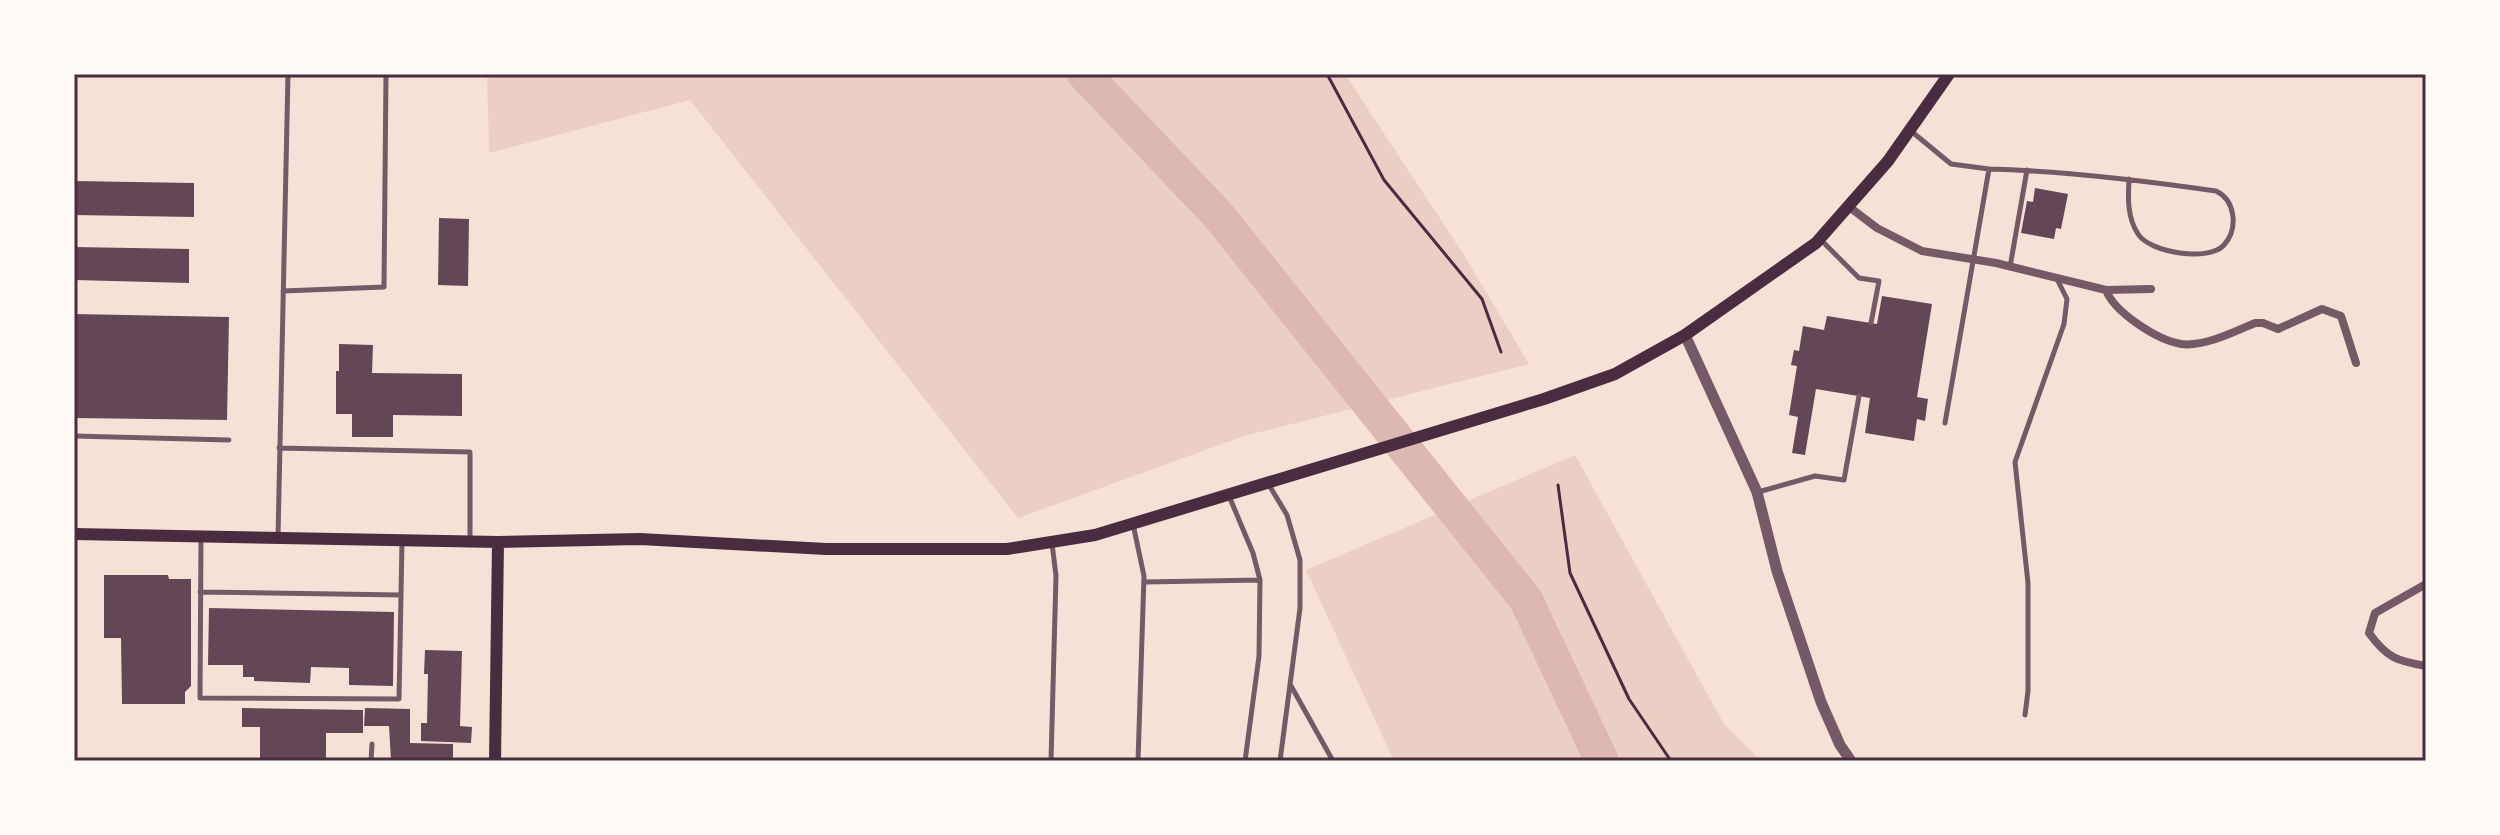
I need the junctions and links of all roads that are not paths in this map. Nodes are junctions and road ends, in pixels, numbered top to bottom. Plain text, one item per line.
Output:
1 (288, 74) edge
2 (386, 74) edge
3 (1949, 74) edge
4 (1910, 130) junction
5 (1989, 169) junction
6 (2027, 170) junction
7 (2129, 179) junction
8 (1848, 206) junction
9 (1820, 239) junction
10 (1971, 259) junction
11 (2010, 267) junction
12 (2056, 278) junction
13 (2151, 289) dead end
14 (2106, 290) junction
15 (283, 291) junction
16 (1871, 323) dead end
17 (1685, 335) junction
18 (2356, 363) dead end
19 (1859, 396) dead end
20 (1945, 423) dead end
21 (74, 436) edge
22 (229, 440) dead end
23 (279, 448) junction
24 (1266, 481) junction
25 (1757, 492) junction
26 (1228, 493) junction
27 (1133, 523) junction
28 (74, 534) edge
29 (201, 537) junction
30 (278, 538) junction
31 (402, 541) junction
32 (470, 542) junction
33 (498, 542) junction
34 (1051, 542) junction
35 (1260, 580) junction
36 (1144, 582) junction
37 (2426, 584) edge
38 (200, 592) junction
39 (401, 595) junction
40 (2426, 666) edge
41 (1289, 683) junction
42 (2025, 715) dead end
43 (372, 744) dead end
44 (371, 761) edge
45 (495, 761) edge
46 (1051, 761) edge
47 (1138, 761) edge
48 (1245, 761) edge
49 (1280, 761) edge
50 (1333, 761) edge
51 (1851, 761) edge

1 - 15 lane
2 - 15 lane
3 - 4 main road
4 - 5 lane
4 - 8 main road
5 - 6 lane
5 - 10 lane
6 - 7 lane
6 - 11 lane
7 - 7 lane
8 - 9 main road
8 - 10 street
9 - 16 lane
9 - 17 main road
10 - 11 street
10 - 20 lane
11 - 12 street
12 - 14 street
12 - 42 lane
13 - 14 street
14 - 18 street
15 - 23 lane
17 - 24 main road
17 - 25 street
19 - 25 lane
21 - 22 lane
23 - 30 lane
23 - 32 lane
24 - 26 main road
24 - 41 lane
25 - 51 street
26 - 27 main road
26 - 35 lane
27 - 34 main road
27 - 36 lane
28 - 29 main road
29 - 30 main road
29 - 38 lane
30 - 31 main road
31 - 32 main road
31 - 39 lane
32 - 33 main road
33 - 34 main road
33 - 45 main road
34 - 46 lane
35 - 36 lane
35 - 48 lane
36 - 47 lane
37 - 40 street
38 - 39 lane
38 - 39 lane
41 - 49 lane
41 - 50 lane
43 - 44 lane

